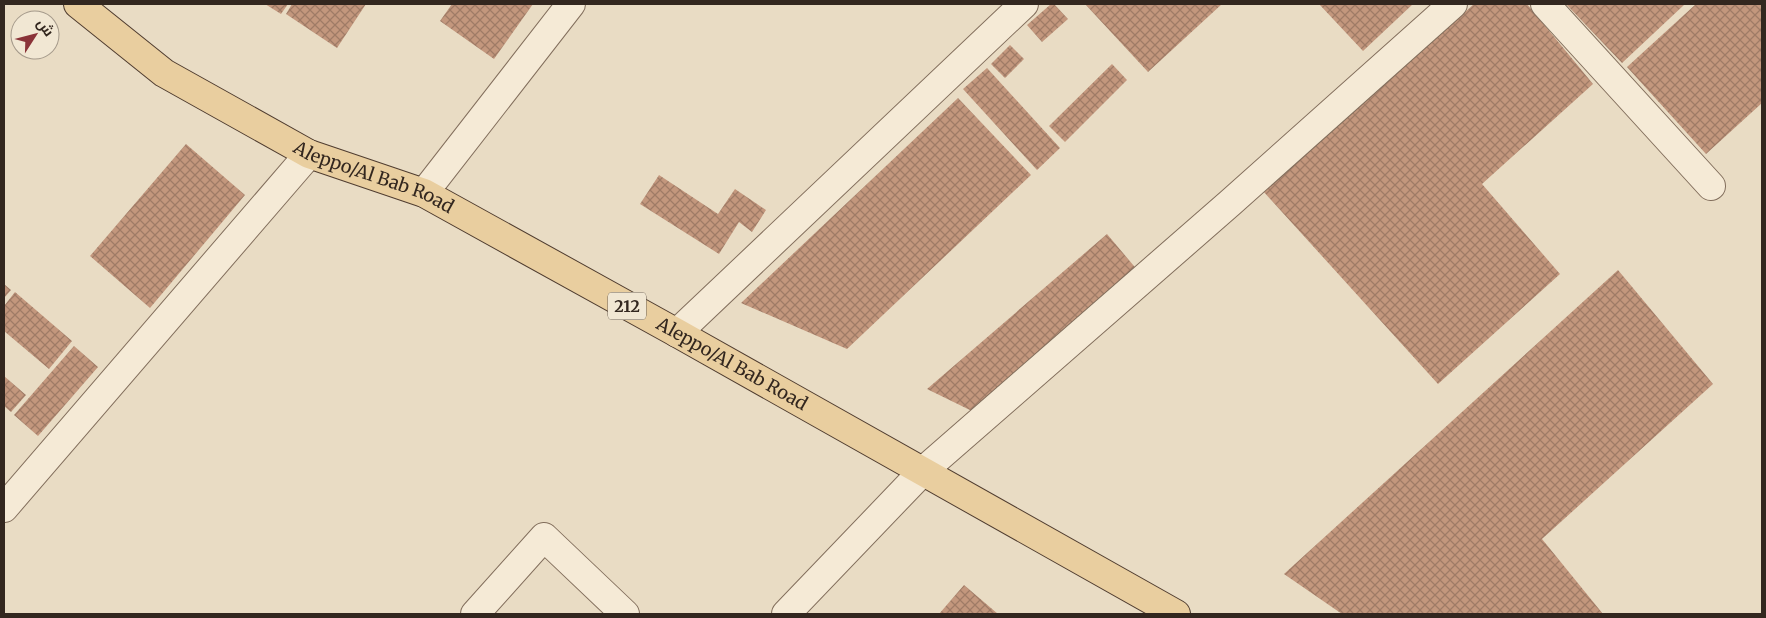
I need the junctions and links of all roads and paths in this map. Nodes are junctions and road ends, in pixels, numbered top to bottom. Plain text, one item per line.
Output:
1 (78, 4) edge
2 (570, 4) edge
3 (1024, 4) edge
4 (1453, 4) edge
5 (1545, 4) edge
6 (309, 154) junction
7 (1711, 186) dead end
8 (424, 193) junction
9 (677, 333) junction
10 (923, 471) junction
11 (4, 508) edge
12 (475, 614) edge
13 (626, 614) edge
14 (786, 614) edge
15 (1176, 614) edge

1 - 6 main road, Aleppo/Al Bab Road / 212
2 - 8 street
3 - 9 street
4 - 10 street
5 - 7 street
6 - 8 main road, Aleppo/Al Bab Road / 212
6 - 11 street
8 - 9 main road, Aleppo/Al Bab Road / 212
9 - 10 main road, Aleppo/Al Bab Road / 212
10 - 14 street
10 - 15 main road, Aleppo/Al Bab Road / 212
12 - 13 street

